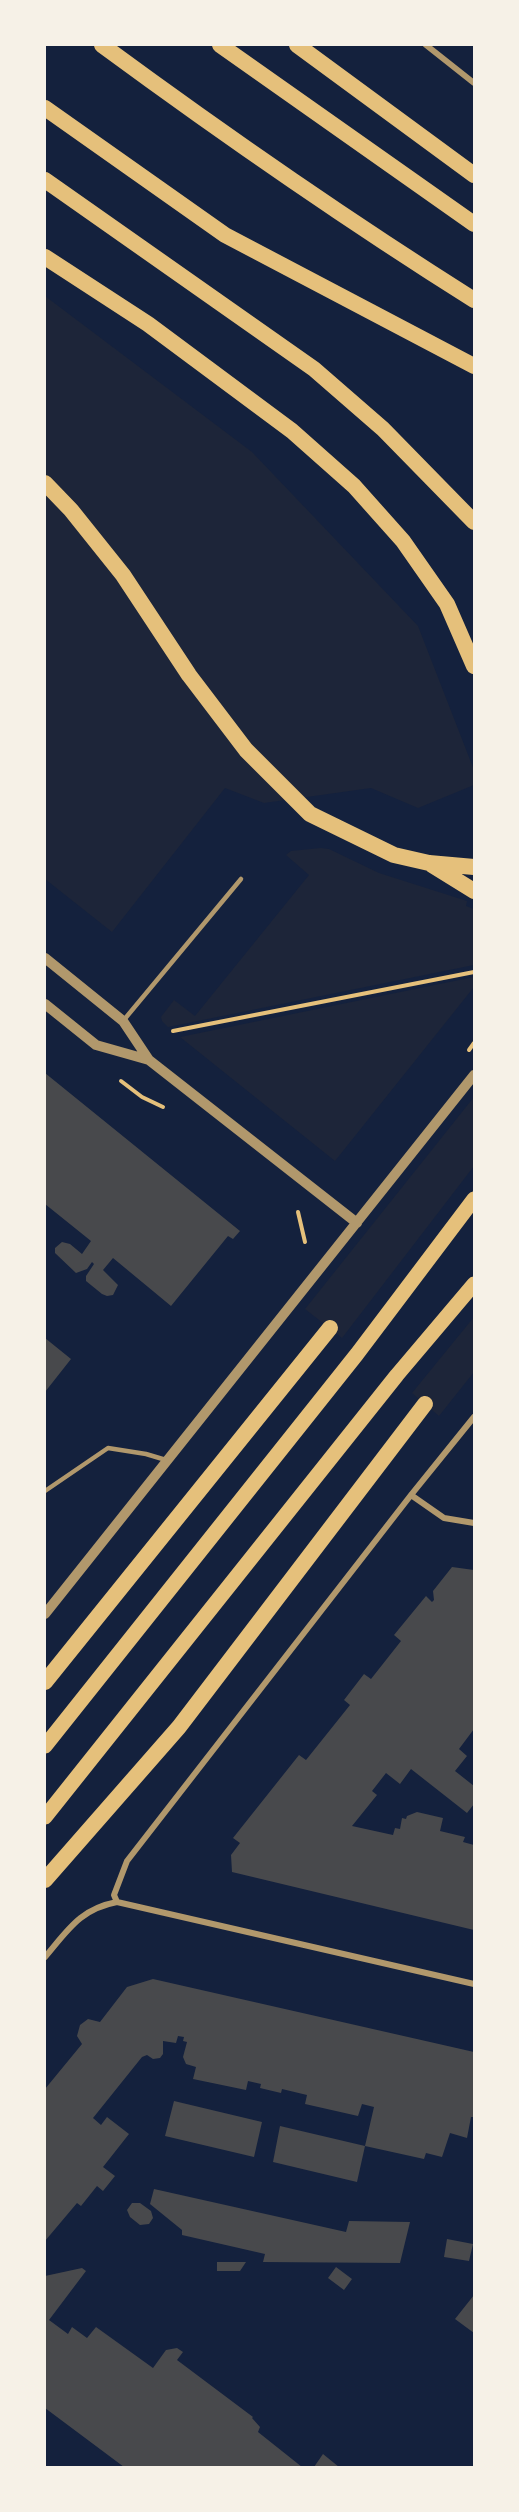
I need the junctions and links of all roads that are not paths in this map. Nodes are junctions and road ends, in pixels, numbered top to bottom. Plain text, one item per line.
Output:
1 (102, 45) edge
2 (220, 45) edge
3 (297, 45) edge
4 (426, 45) edge
5 (474, 83) edge
6 (45, 108) edge
7 (474, 175) edge
8 (45, 180) edge
9 (474, 224) edge
10 (45, 257) edge
11 (474, 300) edge
12 (474, 366) edge
13 (45, 483) edge
14 (474, 522) edge
15 (474, 666) edge
16 (429, 863) junction
17 (474, 867) edge
18 (241, 879) dead end
19 (474, 891) edge
20 (45, 958) edge
21 (45, 1004) edge
22 (123, 1020) junction
23 (149, 1060) junction
24 (474, 1075) edge
25 (474, 1199) edge
26 (357, 1223) junction
27 (474, 1284) edge
28 (330, 1328) dead end
29 (425, 1404) dead end
30 (474, 1417) edge
31 (168, 1461) junction
32 (45, 1491) edge
33 (411, 1495) junction
34 (474, 1523) edge
35 (45, 1614) edge
36 (45, 1682) edge
37 (45, 1746) edge
38 (45, 1817) edge
39 (45, 1880) edge
40 (117, 1902) junction
41 (45, 1957) edge
42 (474, 1984) edge

1 - 11 highway
2 - 9 highway
3 - 7 highway
4 - 5 street
6 - 12 highway
8 - 14 highway
10 - 15 highway
13 - 16 highway
16 - 17 highway
16 - 19 highway
18 - 22 lane
20 - 22 street
21 - 23 street
22 - 23 street
23 - 26 street
24 - 26 street
25 - 37 main road
26 - 31 street
27 - 38 main road
28 - 36 highway
29 - 39 highway
30 - 33 street
31 - 32 lane
31 - 35 street
33 - 34 street
33 - 40 street
40 - 41 street
40 - 42 street

